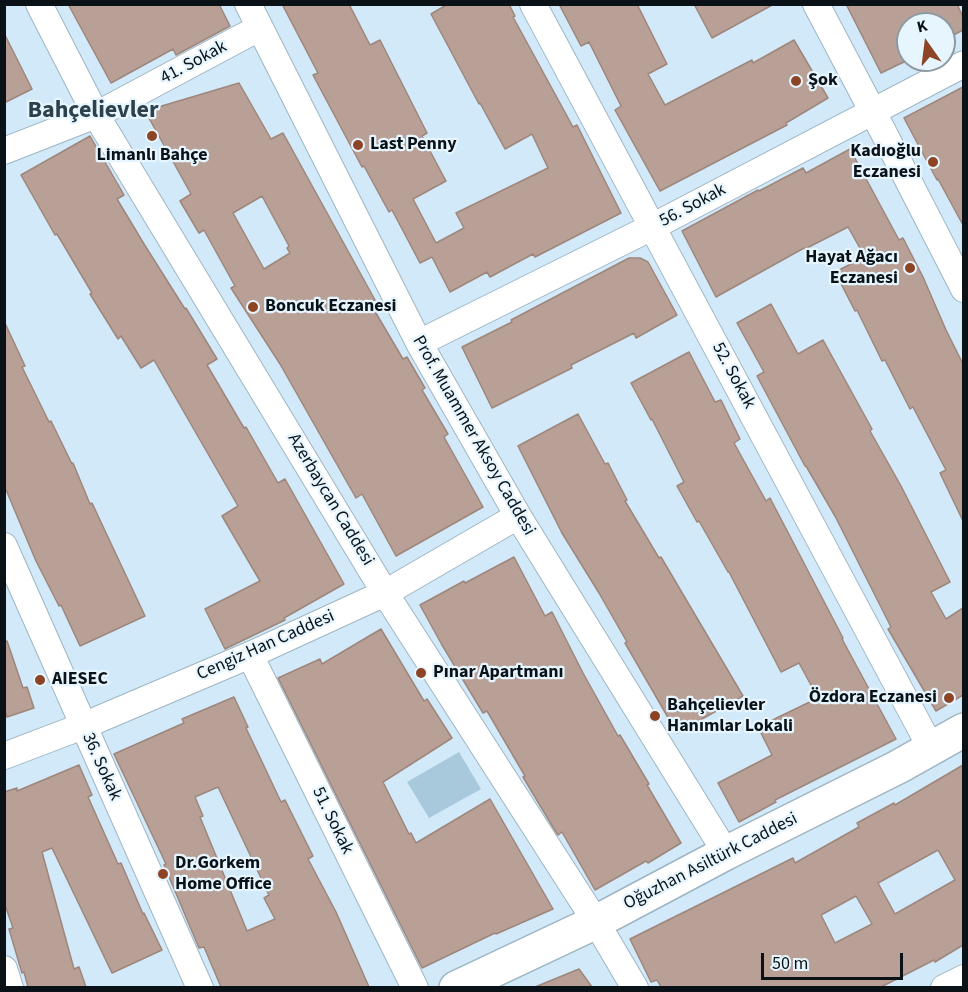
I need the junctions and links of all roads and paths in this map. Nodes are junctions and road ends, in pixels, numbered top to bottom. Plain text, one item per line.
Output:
1 (39, 4) edge
2 (248, 4) edge
3 (533, 4) edge
4 (816, 4) edge
5 (259, 28) junction
6 (963, 64) edge
7 (873, 112) junction
8 (96, 115) junction
9 (4, 151) edge
10 (652, 227) junction
11 (963, 289) edge
12 (419, 343) junction
13 (518, 516) junction
14 (4, 546) edge
15 (385, 593) junction
16 (250, 655) junction
17 (83, 726) junction
18 (963, 730) edge
19 (931, 748) junction
20 (4, 756) edge
21 (726, 853) junction
22 (596, 922) junction
23 (4, 969) edge
24 (963, 978) edge
25 (10, 987) edge
26 (200, 987) edge
27 (415, 987) edge
28 (456, 987) edge
29 (635, 987) edge
30 (944, 987) edge

1 - 8 street, Azerbaycan Caddesi
2 - 5 street, Prof. Muammer Aksoy Caddesi
3 - 10 street, 52. Sokak
4 - 7 street
5 - 8 street, 41. Sokak
5 - 12 street, Prof. Muammer Aksoy Caddesi
6 - 7 street, 56. Sokak
7 - 10 street, 56. Sokak
7 - 11 street
8 - 9 street, 41. Sokak
8 - 15 street, Azerbaycan Caddesi
10 - 12 street, 56. Sokak
10 - 19 street, 52. Sokak
12 - 13 street, Prof. Muammer Aksoy Caddesi
13 - 15 street, Cengiz Han Caddesi
13 - 21 street, Prof. Muammer Aksoy Caddesi
14 - 17 street, 36. Sokak
15 - 16 street, Cengiz Han Caddesi
15 - 22 street, Azerbaycan Caddesi
16 - 17 street, Cengiz Han Caddesi
16 - 27 street, 51. Sokak
17 - 20 street, Cengiz Han Caddesi
17 - 26 street, 36. Sokak
18 - 19 main road, Oğuzhan Asiltürk Caddesi
19 - 21 main road, Oğuzhan Asiltürk Caddesi
21 - 22 main road, Oğuzhan Asiltürk Caddesi
22 - 28 main road, Oğuzhan Asiltürk Caddesi
22 - 29 street, Azerbaycan Caddesi
23 - 25 street
24 - 30 street

